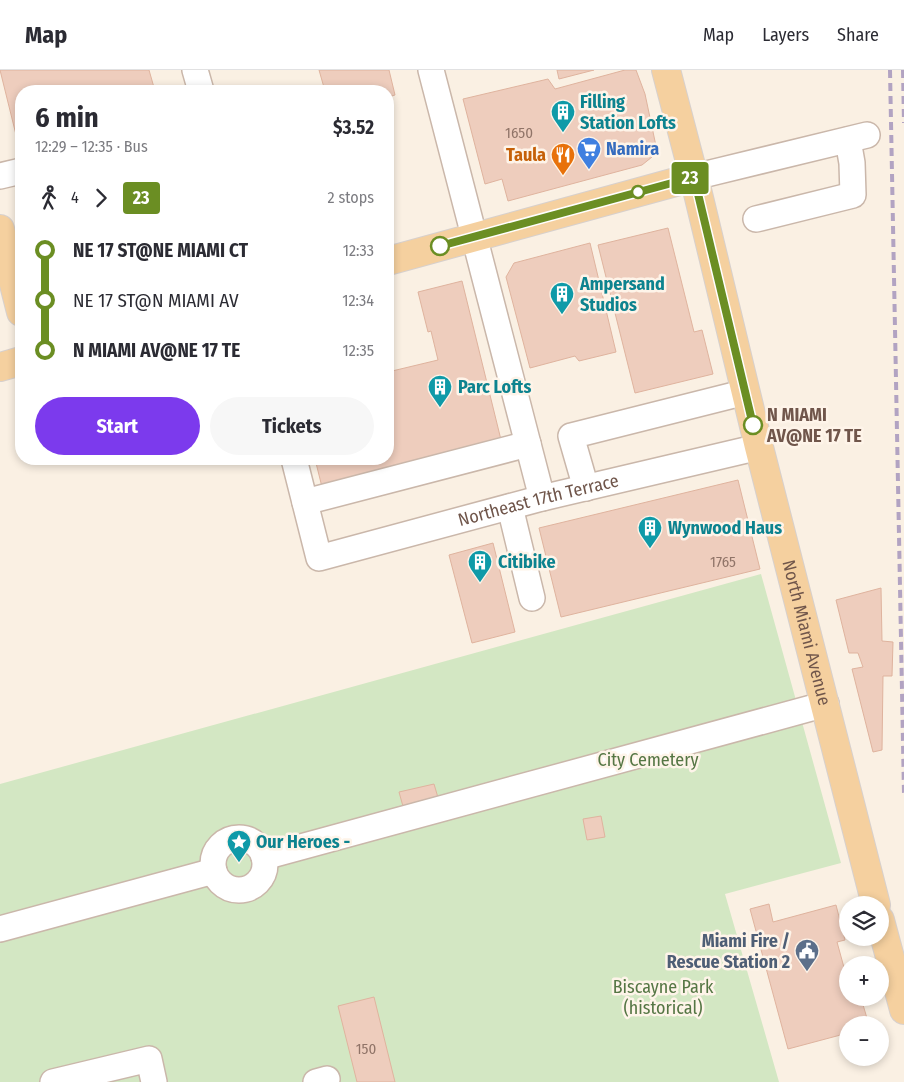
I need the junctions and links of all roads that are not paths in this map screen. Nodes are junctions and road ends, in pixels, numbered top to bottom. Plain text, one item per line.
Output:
1 (195, 70) edge
2 (666, 70) edge
3 (436, 71) edge
4 (199, 85) edge
5 (15, 172) edge
6 (0, 176) edge
7 (694, 177) junction
8 (756, 219) dead end
9 (0, 229) edge
10 (475, 236) junction
11 (394, 259) edge
12 (15, 288) edge
13 (15, 363) edge
14 (0, 367) edge
15 (746, 392) junction
16 (528, 444) junction
17 (759, 447) junction
18 (296, 465) edge
19 (586, 488) junction
20 (542, 498) junction
21 (305, 502) junction
22 (510, 507) junction
23 (532, 598) dead end
24 (826, 704) junction
25 (264, 857) junction
26 (214, 871) junction
27 (874, 896) edge
28 (0, 929) edge
29 (888, 946) edge
30 (902, 996) edge
31 (89, 1078) edge
32 (53, 1082) edge
33 (154, 1082) edge

1 - 4 street
2 - 7 main road, North Miami Avenue
3 - 10 street
5 - 6 street
7 - 8 street
7 - 10 main road
7 - 15 main road, North Miami Avenue
9 - 12 main road
10 - 11 main road
10 - 16 street
13 - 14 main road
15 - 17 main road, North Miami Avenue
15 - 19 street
16 - 20 street
16 - 21 street
17 - 19 street, Northeast 17th Terrace
17 - 24 main road, North Miami Avenue
18 - 21 street
19 - 20 street, Northeast 17th Terrace
20 - 22 street, Northeast 17th Terrace
21 - 22 street, Northeast 17th Terrace
22 - 23 street
24 - 25 street
24 - 27 main road, North Miami Avenue
25 - 26 street
25 - 26 street
26 - 28 street
29 - 30 main road
31 - 32 street
31 - 33 street

